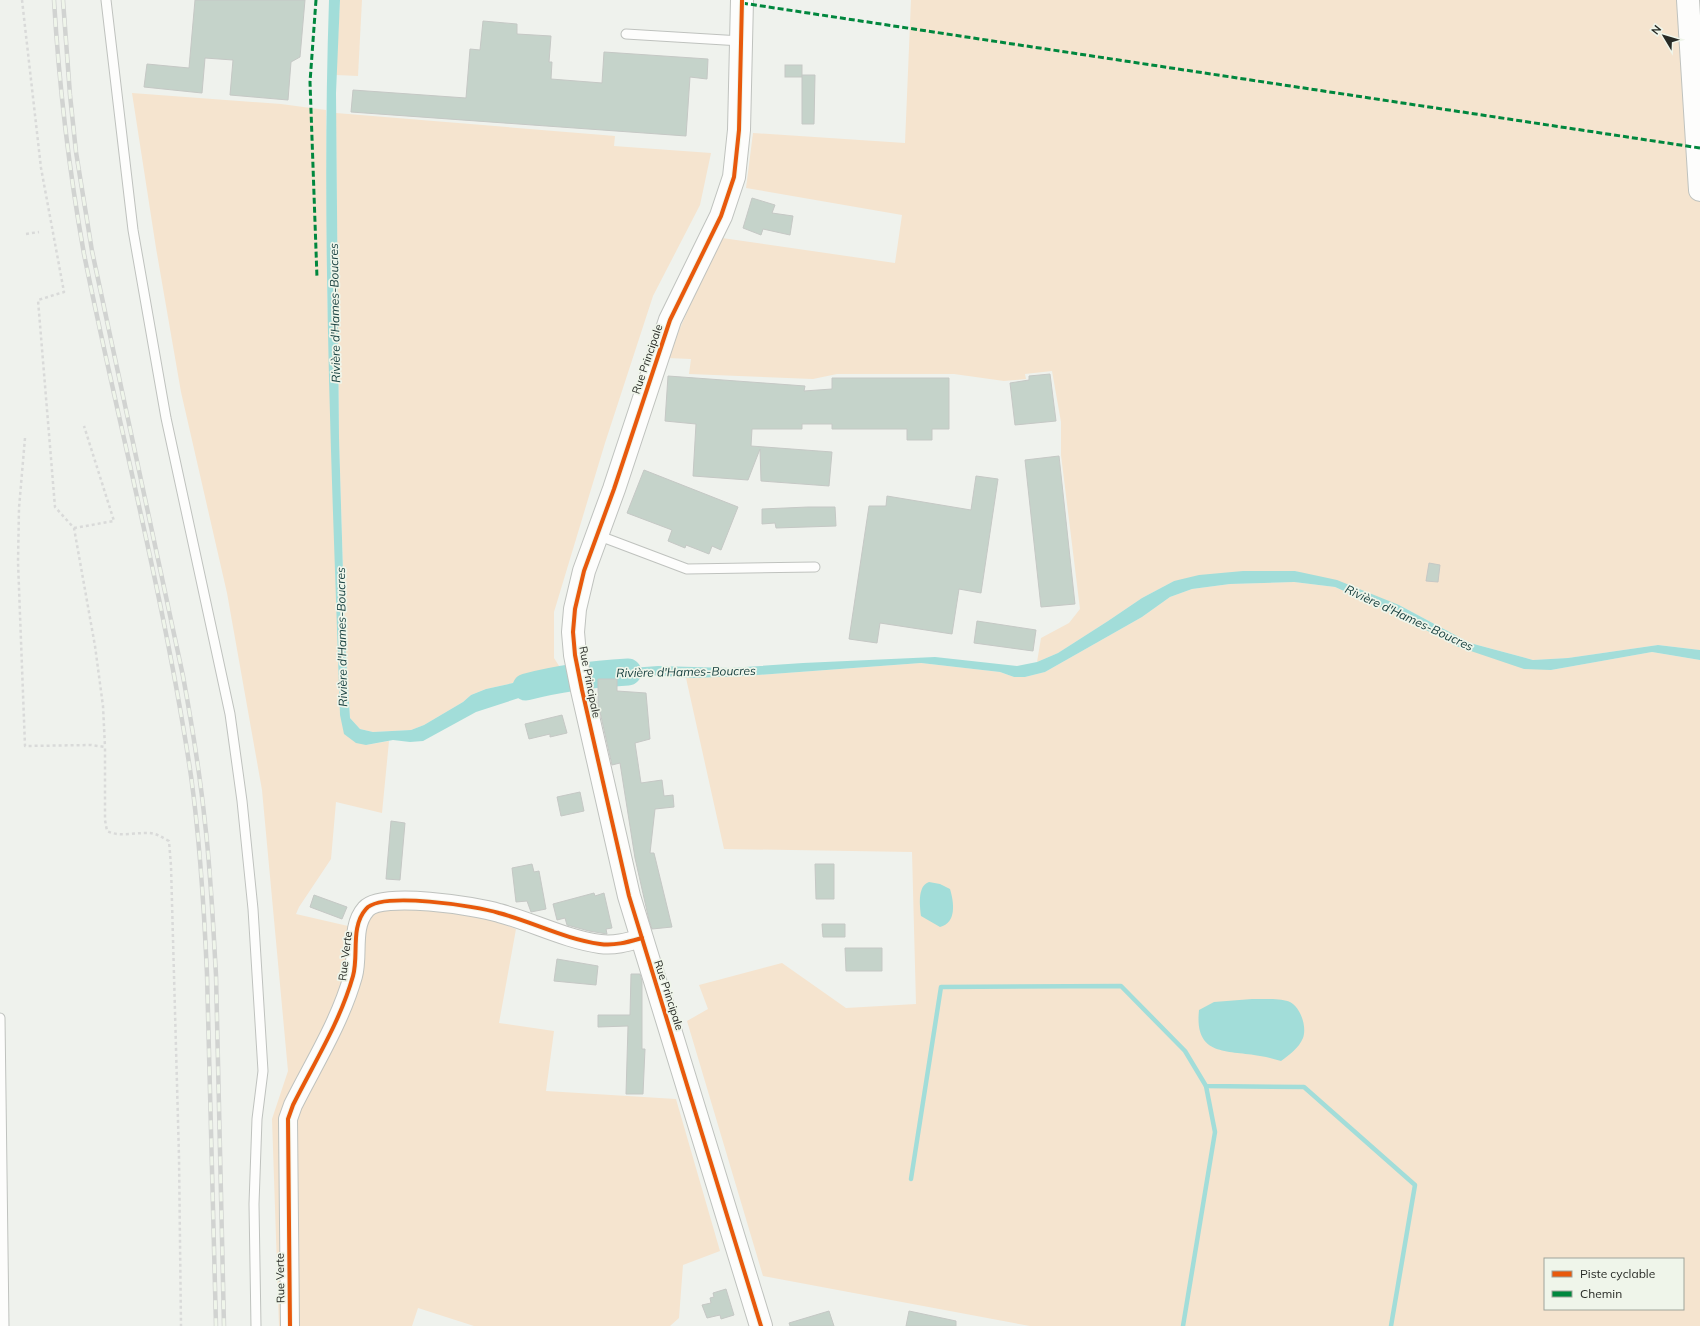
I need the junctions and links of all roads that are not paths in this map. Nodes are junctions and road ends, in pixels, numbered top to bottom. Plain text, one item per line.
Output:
1 (106, 0) edge
2 (742, 0) edge
3 (1688, 0) edge
4 (626, 34) dead end
5 (741, 41) junction
6 (1700, 190) edge
7 (597, 535) junction
8 (815, 568) dead end
9 (642, 938) junction
10 (0, 1018) edge
11 (4, 1326) edge
12 (256, 1326) edge
13 (290, 1326) edge
14 (761, 1326) edge

1 - 12 lane
2 - 5 street, Rue Principale
3 - 6 street
4 - 5 lane
5 - 7 street, Rue Principale
7 - 8 lane
7 - 9 street, Rue Principale
9 - 13 street, Rue Verte
9 - 14 street, Rue Principale
10 - 11 lane

